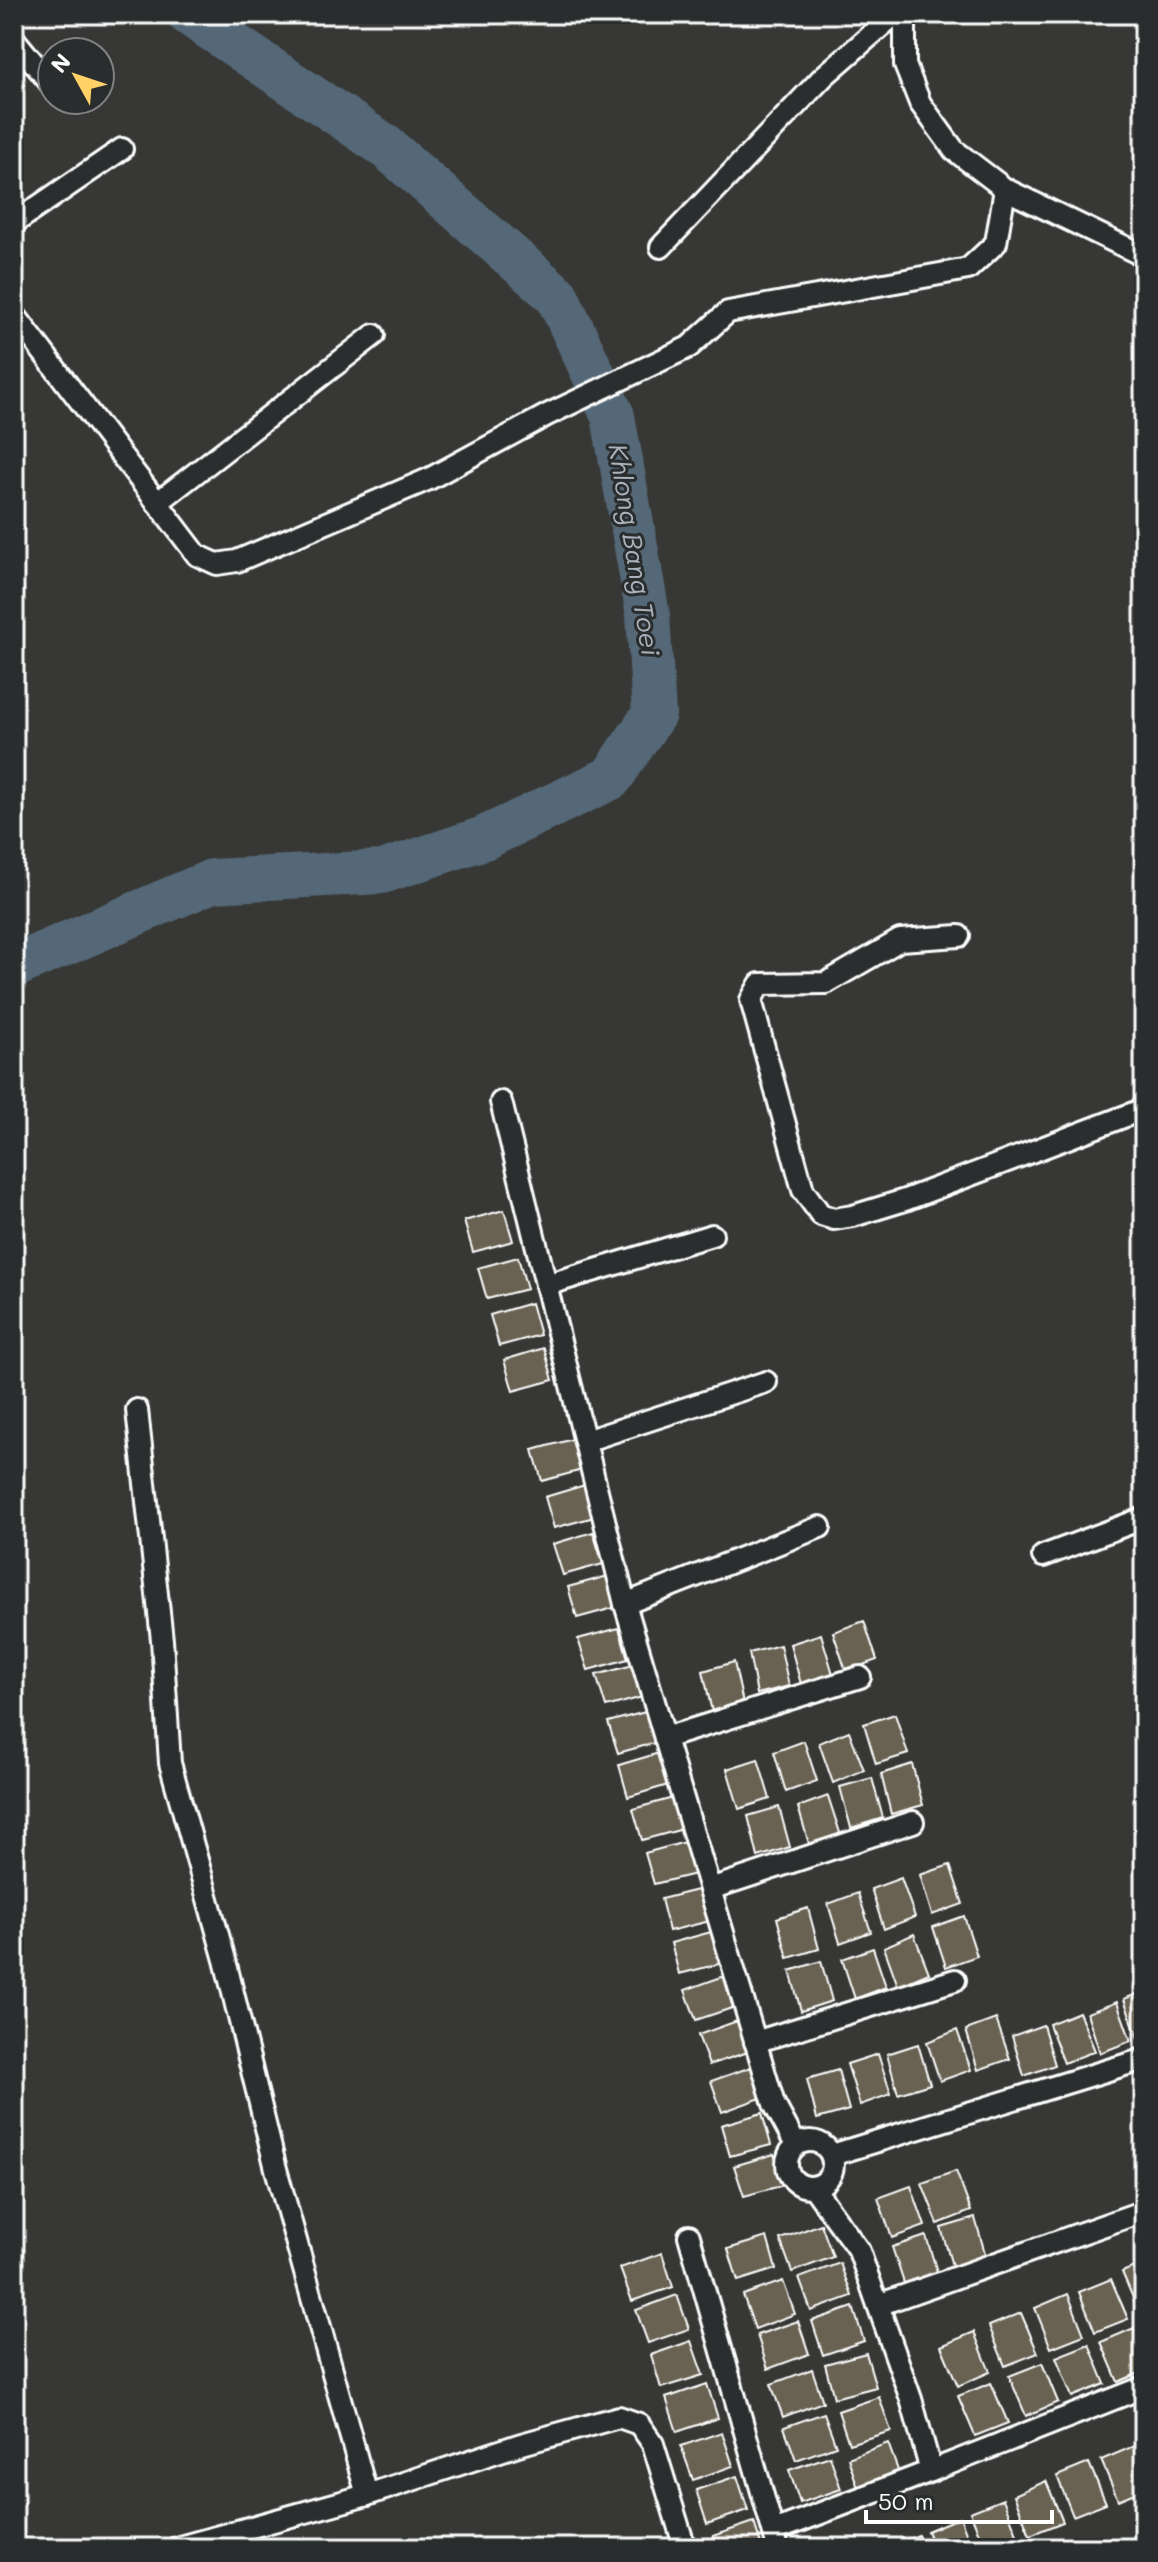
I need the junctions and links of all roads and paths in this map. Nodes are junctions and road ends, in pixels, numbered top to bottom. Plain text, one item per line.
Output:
1 (895, 14) edge
2 (905, 14) edge
3 (14, 39) edge
4 (36, 66) edge
5 (122, 149) dead end
6 (1005, 189) junction
7 (14, 223) edge
8 (661, 247) dead end
9 (1144, 256) edge
10 (14, 314) edge
11 (374, 335) dead end
12 (157, 503) junction
13 (959, 936) dead end
14 (501, 1102) dead end
15 (1144, 1109) edge
16 (712, 1235) dead end
17 (546, 1285) junction
18 (766, 1382) dead end
19 (137, 1410) dead end
20 (585, 1441) junction
21 (1144, 1518) edge
22 (820, 1527) dead end
23 (1043, 1556) dead end
24 (625, 1604) junction
25 (860, 1677) dead end
26 (665, 1738) junction
27 (913, 1822) dead end
28 (710, 1889) junction
29 (955, 1980) dead end
30 (755, 2042) junction
31 (1144, 2059) edge
32 (796, 2145) junction
33 (832, 2155) junction
34 (814, 2188) junction
35 (1144, 2211) edge
36 (689, 2236) dead end
37 (878, 2305) junction
38 (1144, 2387) edge
39 (931, 2471) junction
40 (367, 2495) junction
41 (776, 2540) edge
42 (176, 2548) edge
43 (685, 2548) edge

1 - 8 street
2 - 6 street
3 - 4 street
5 - 7 street
6 - 9 street
6 - 12 street
10 - 12 street
11 - 12 street
13 - 15 street
14 - 17 street
16 - 17 street
17 - 20 street
18 - 20 street
19 - 40 street
20 - 24 street
21 - 23 street
22 - 24 street
24 - 26 street
25 - 26 street
26 - 28 street
27 - 28 street
28 - 30 street
29 - 30 street
30 - 32 street
31 - 33 street
32 - 33 street
32 - 34 street
33 - 34 street
34 - 37 street
35 - 37 street
36 - 41 street
37 - 39 street
38 - 39 street
39 - 41 street
40 - 42 street
40 - 43 street

